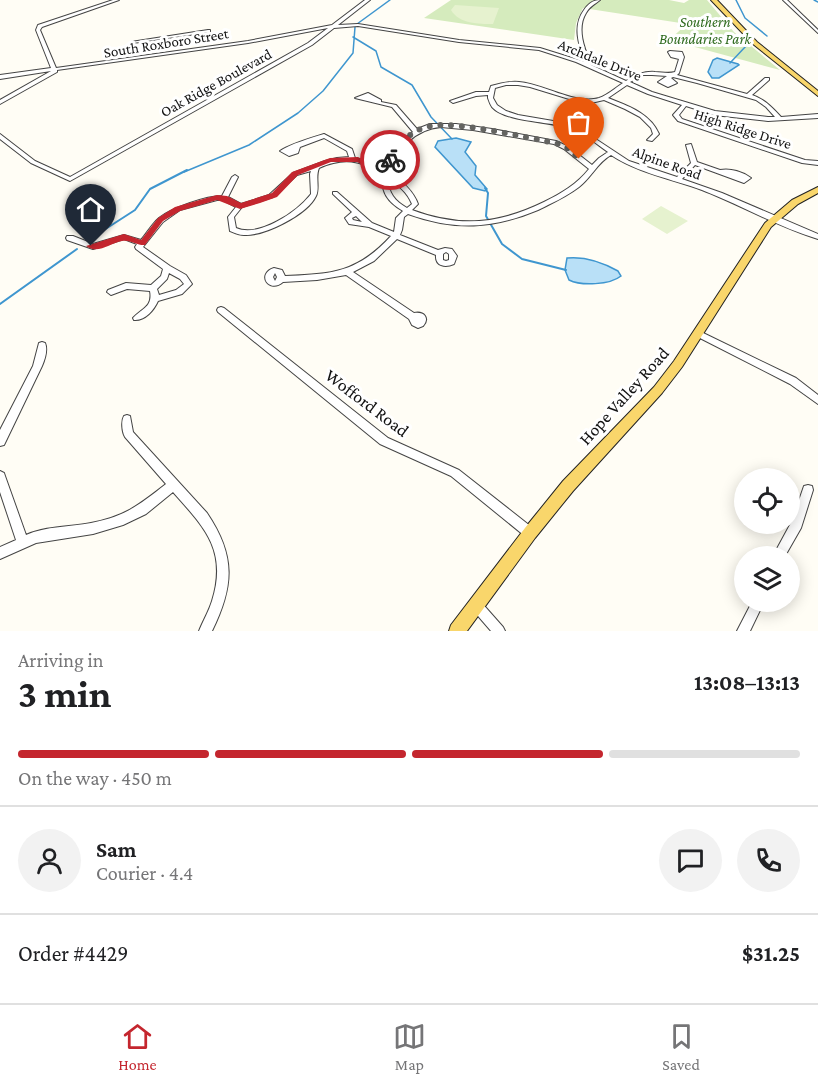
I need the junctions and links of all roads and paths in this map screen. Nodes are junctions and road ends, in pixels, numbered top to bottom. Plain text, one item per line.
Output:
1 (117, 0) edge
2 (368, 0) edge
3 (598, 0) edge
4 (714, 0) edge
5 (722, 0) edge
6 (785, 0) edge
7 (335, 26) junction
8 (208, 31) dead end
9 (818, 32) edge
10 (152, 39) junction
11 (133, 42) dead end
12 (155, 56) junction
13 (682, 58) dead end
14 (589, 66) junction
15 (55, 71) junction
16 (0, 77) edge
17 (672, 77) junction
18 (766, 79) dead end
19 (624, 82) junction
20 (818, 86) edge
21 (491, 93) junction
22 (818, 94) edge
23 (748, 96) junction
24 (605, 98) junction
25 (453, 100) dead end
26 (0, 102) edge
27 (379, 102) dead end
28 (684, 105) junction
29 (818, 116) edge
30 (780, 119) junction
31 (416, 132) junction
32 (0, 136) edge
33 (650, 140) dead end
34 (689, 145) dead end
35 (297, 146) dead end
36 (611, 153) junction
37 (352, 158) junction
38 (694, 163) junction
39 (818, 163) edge
40 (316, 167) junction
41 (592, 168) junction
42 (723, 171) dead end
43 (387, 174) junction
44 (235, 177) dead end
45 (679, 179) junction
46 (818, 190) edge
47 (335, 193) dead end
48 (224, 198) junction
49 (240, 206) junction
50 (408, 211) junction
51 (356, 212) joint
52 (773, 219) junction
53 (370, 225) joint
54 (397, 234) junction
55 (818, 237) edge
56 (70, 238) dead end
57 (142, 243) junction
58 (438, 253) dead end
59 (167, 268) junction
60 (349, 273) junction
61 (281, 279) dead end
62 (153, 288) junction
63 (111, 292) dead end
64 (155, 299) junction
65 (221, 310) dead end
66 (413, 317) dead end
67 (137, 318) dead end
68 (699, 334) junction
69 (42, 345) dead end
70 (818, 400) edge
71 (126, 419) dead end
72 (0, 442) edge
73 (0, 476) edge
74 (173, 485) junction
75 (808, 489) dead end
76 (530, 533) junction
77 (22, 541) junction
78 (785, 546) edge
79 (0, 553) edge
80 (476, 605) junction
81 (753, 612) edge
82 (206, 631) edge
83 (457, 631) edge
84 (499, 631) edge
85 (743, 631) edge

1 - 15 street
2 - 7 street, Oak Ridge Boulevard
3 - 14 street
4 - 22 main road
5 - 20 main road
6 - 9 street
7 - 12 street, South Roxboro Street
7 - 14 street, Archdale Drive
7 - 32 street, Oak Ridge Boulevard
8 - 10 street
10 - 11 street
10 - 12 street
12 - 15 street, South Roxboro Street
13 - 17 street
14 - 19 street, Archdale Drive
15 - 16 street, South Roxboro Street
15 - 26 street
17 - 19 street
17 - 23 street
18 - 23 street
19 - 24 street
19 - 28 street, Archdale Drive
21 - 24 street
21 - 25 street
21 - 36 street, Alpine Road
23 - 30 street
24 - 33 street
27 - 31 street
28 - 30 street, Archdale Drive
28 - 39 street, High Ridge Drive
29 - 30 street, Archdale Drive
31 - 41 street
31 - 43 street
34 - 38 street
35 - 37 street
36 - 41 street
36 - 45 street, Alpine Road
37 - 40 street
37 - 43 street
38 - 42 street
38 - 45 street
40 - 49 street
40 - 49 street
41 - 50 street
43 - 50 street
43 - 50 street
44 - 48 street
45 - 52 street, Alpine Road
46 - 52 main road, Hope Valley Road
47 - 51 street
48 - 49 street
48 - 57 street
50 - 54 street
51 - 53 street
52 - 55 street, Alpine Road
52 - 68 main road, Hope Valley Road
53 - 54 street
54 - 58 street
54 - 60 street
56 - 57 street
57 - 59 street
59 - 62 street
59 - 64 street
60 - 61 street
60 - 66 street
62 - 63 street
62 - 64 street
64 - 67 street
65 - 76 street, Wofford Road
68 - 70 street
68 - 76 main road, Hope Valley Road
69 - 72 street
71 - 74 street
73 - 77 street
74 - 77 street
74 - 82 street
75 - 78 street
76 - 80 main road, Hope Valley Road
77 - 79 street
80 - 83 main road, Hope Valley Road
80 - 84 street
81 - 85 street

